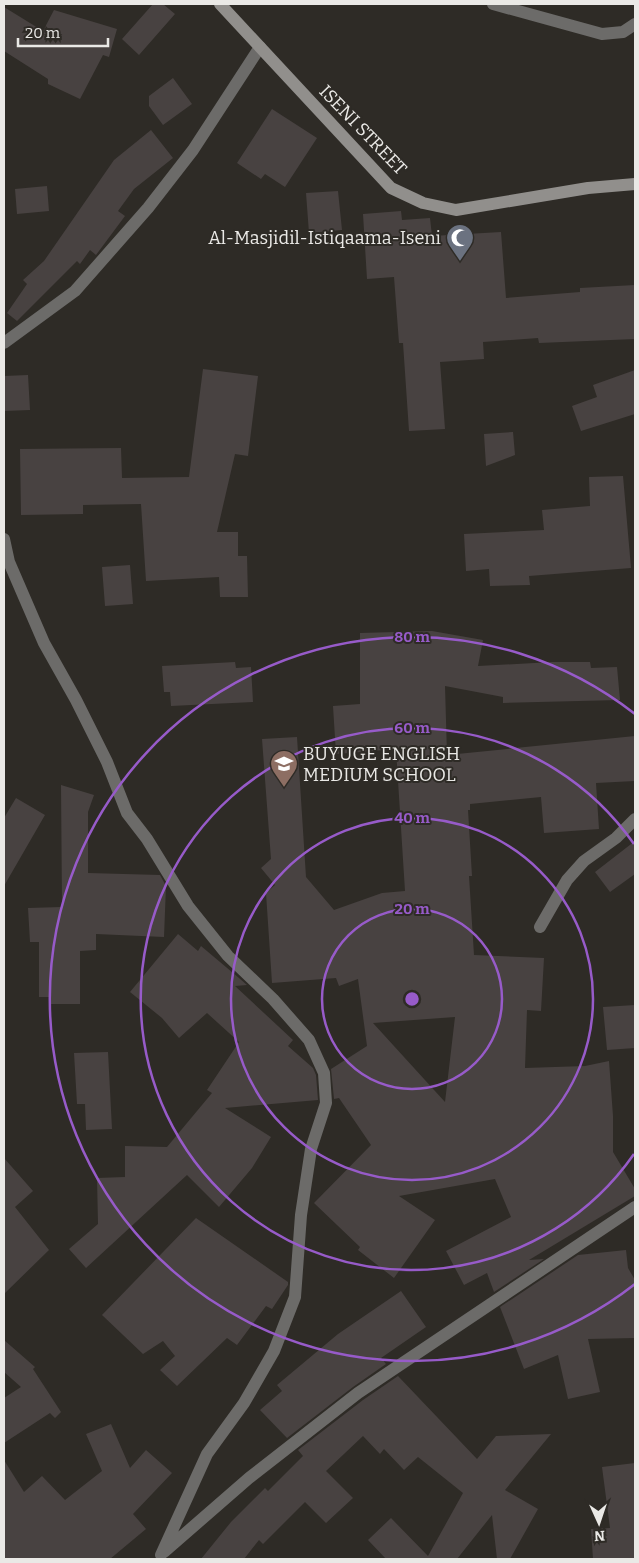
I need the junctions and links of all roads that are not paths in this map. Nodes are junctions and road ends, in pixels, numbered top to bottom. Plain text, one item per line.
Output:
1 (220, 4) edge
2 (493, 4) edge
3 (635, 24) edge
4 (260, 47) junction
5 (635, 184) edge
6 (4, 343) edge
7 (4, 539) edge
8 (635, 819) edge
9 (540, 927) dead end
10 (635, 1207) edge
11 (159, 1557) edge

1 - 4 street, ISENI STREET
2 - 3 street
4 - 5 street, ISENI STREET
4 - 6 street
7 - 11 street
8 - 9 street
10 - 11 street

